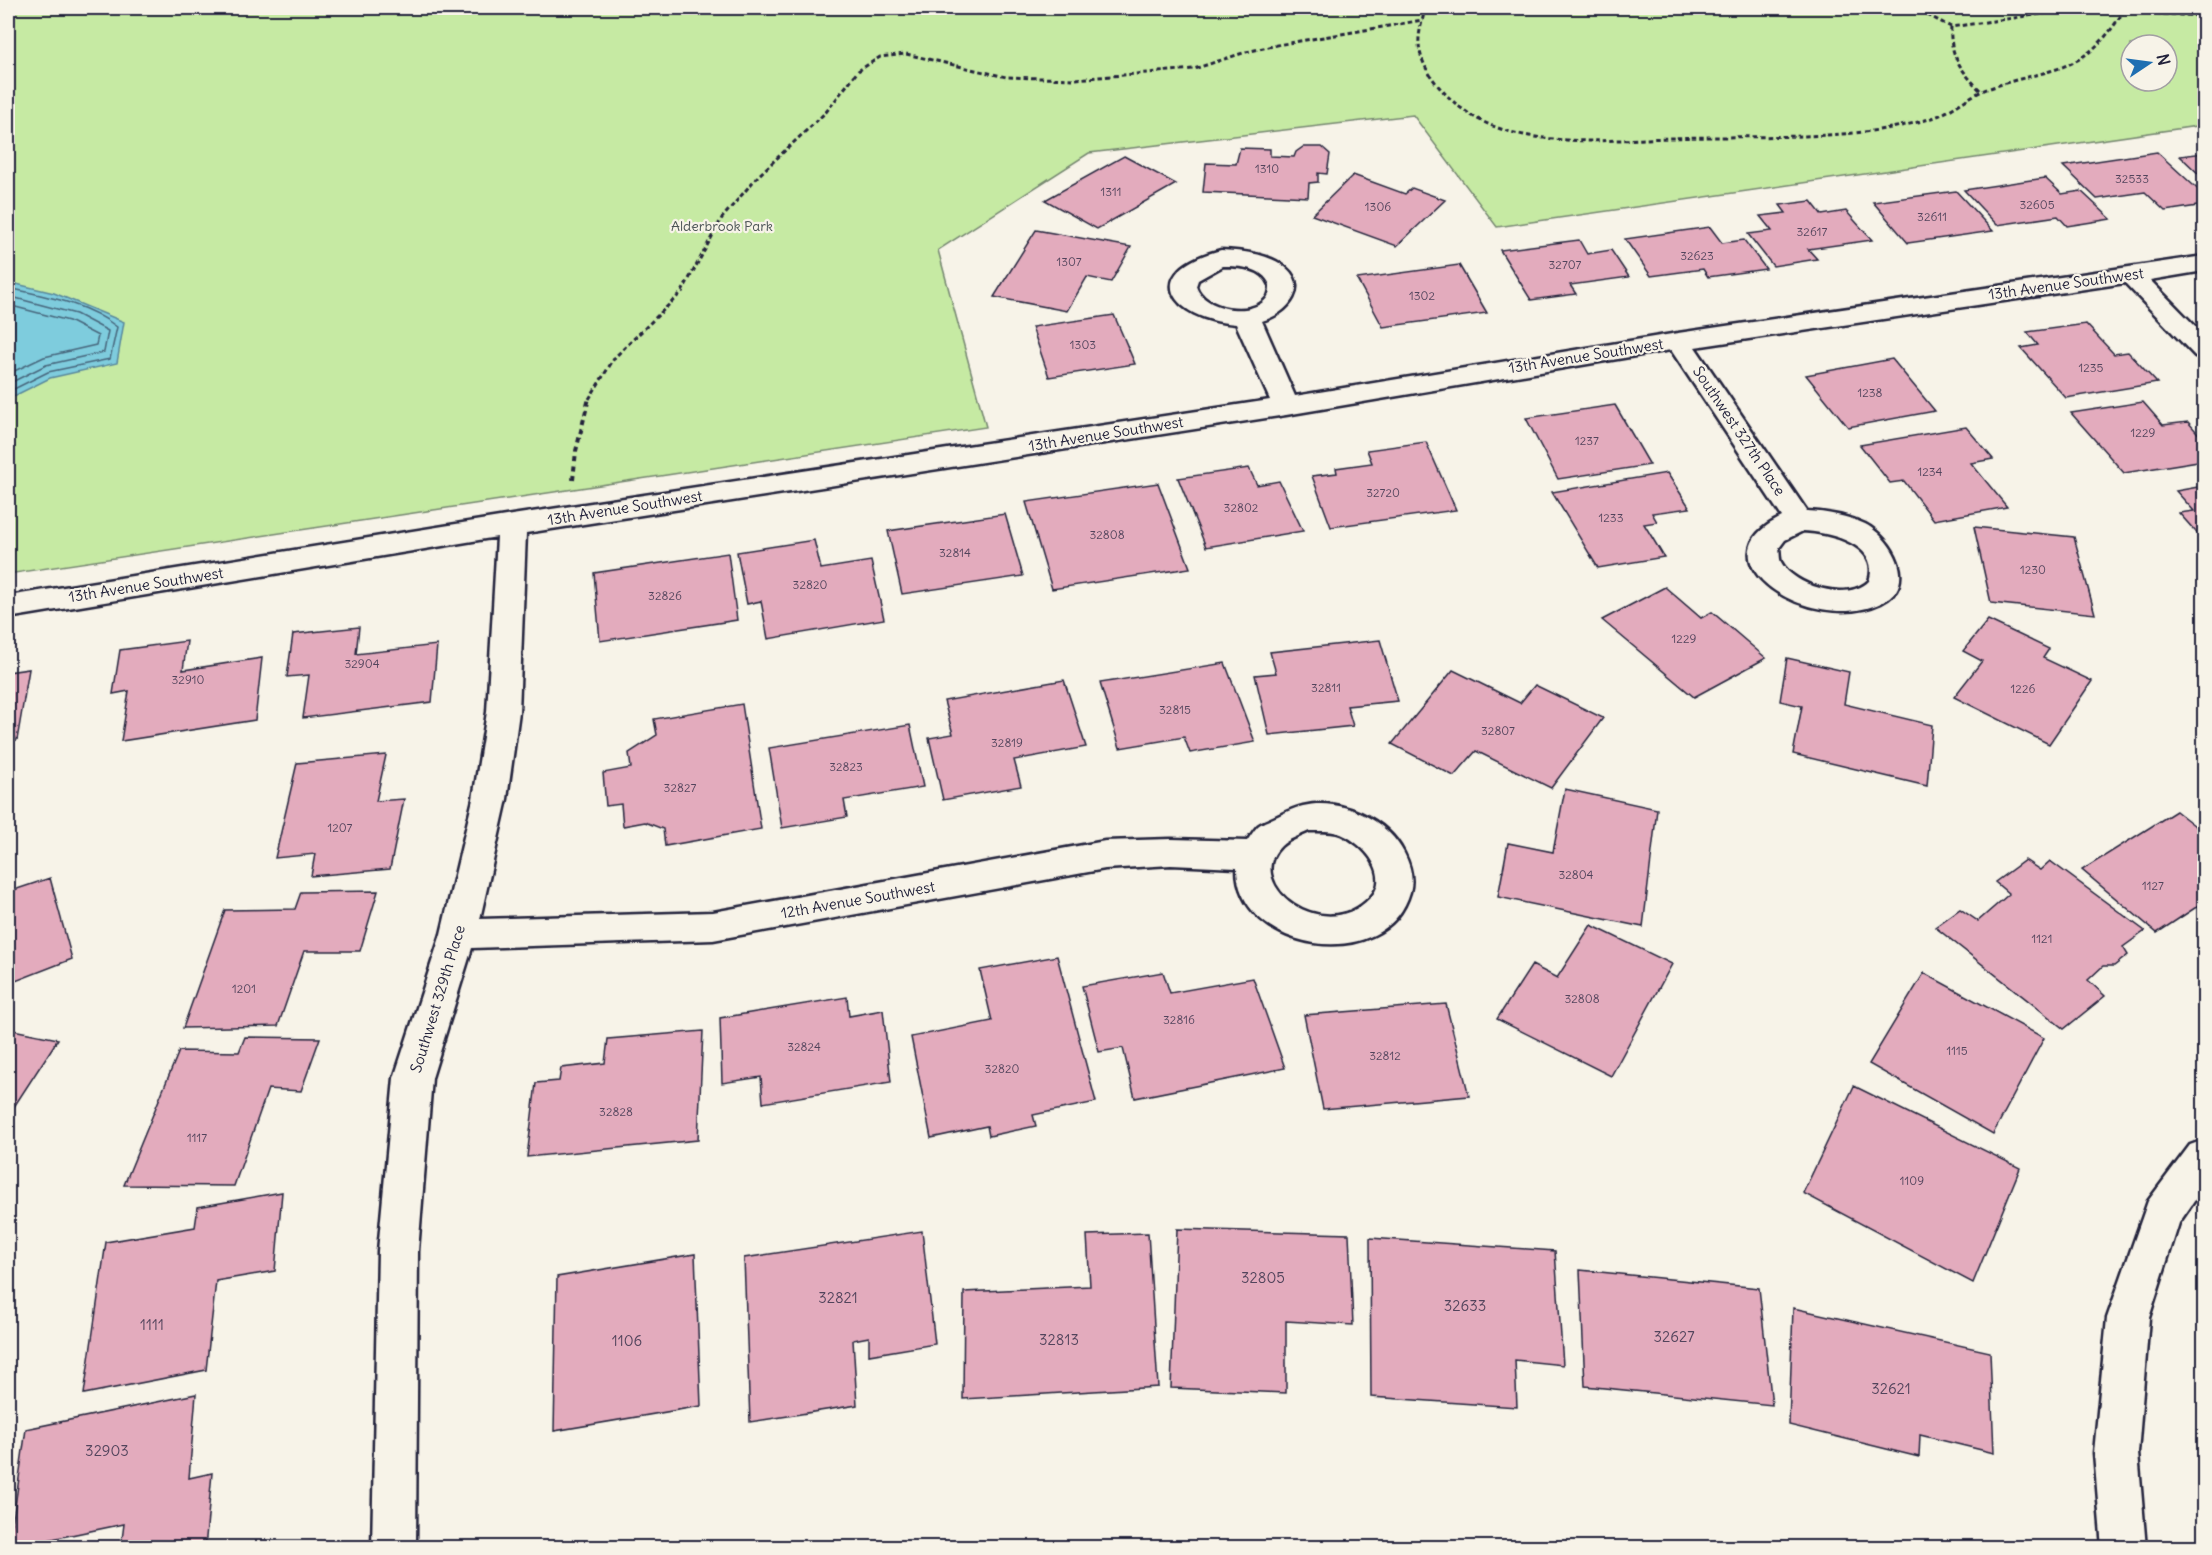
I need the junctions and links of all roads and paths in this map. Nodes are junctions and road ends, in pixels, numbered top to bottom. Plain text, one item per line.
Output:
1 (1425, 8) edge
2 (1914, 8) edge
3 (2123, 12) junction
4 (2205, 16) edge
5 (1423, 20) junction
6 (1951, 27) junction
7 (1981, 92) junction
8 (2205, 264) edge
9 (2131, 275) junction
10 (1246, 316) dead end
11 (1678, 341) junction
12 (2205, 350) edge
13 (1286, 406) junction
14 (570, 516) junction
15 (1799, 521) dead end
16 (512, 525) junction
17 (8, 607) edge
18 (1255, 855) dead end
19 (459, 934) junction
20 (2205, 1158) edge
21 (394, 1548) edge
22 (2124, 1548) edge

1 - 5 path
2 - 6 path
3 - 4 path
3 - 6 path
3 - 7 path
5 - 7 path
5 - 14 path
6 - 7 path
8 - 9 street, 13th Avenue Southwest
9 - 11 street, 13th Avenue Southwest
9 - 12 street
10 - 13 street
11 - 13 street, 13th Avenue Southwest
11 - 15 street, Southwest 327th Place
13 - 14 street, 13th Avenue Southwest
14 - 16 street, 13th Avenue Southwest
16 - 17 street, 13th Avenue Southwest
16 - 19 street, Southwest 329th Place
18 - 19 street, 12th Avenue Southwest
19 - 21 street, Southwest 329th Place
20 - 22 street

